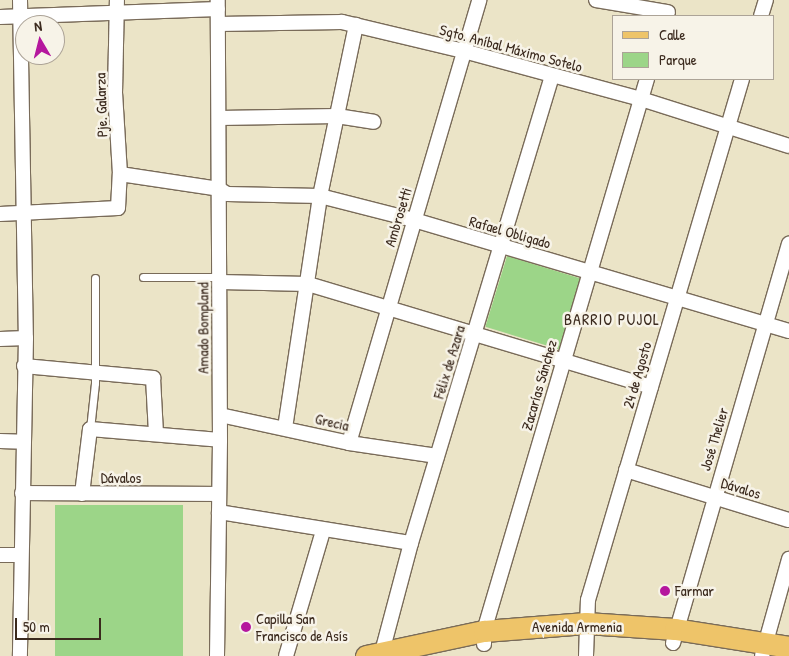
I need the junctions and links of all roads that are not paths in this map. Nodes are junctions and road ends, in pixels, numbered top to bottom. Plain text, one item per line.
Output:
1 (20, 0) edge
2 (479, 0) edge
3 (596, 0) edge
4 (766, 0) edge
5 (218, 5) edge
6 (116, 7) edge
7 (668, 9) edge
8 (20, 15) edge
9 (39, 15) edge
10 (761, 15) edge
11 (15, 17) edge
12 (0, 18) edge
13 (218, 24) junction
14 (356, 26) junction
15 (464, 51) junction
16 (21, 65) edge
17 (552, 77) junction
18 (647, 80) edge
19 (742, 80) edge
20 (641, 99) junction
21 (337, 116) junction
22 (219, 118) junction
23 (374, 122) dead end
24 (728, 126) junction
25 (789, 146) edge
26 (120, 174) junction
27 (219, 189) junction
28 (320, 196) junction
29 (25, 213) junction
30 (0, 214) edge
31 (414, 220) junction
32 (789, 244) edge
33 (500, 247) junction
34 (590, 272) junction
35 (142, 276) dead end
36 (95, 278) dead end
37 (219, 280) junction
38 (308, 284) junction
39 (677, 298) junction
40 (388, 306) junction
41 (766, 324) junction
42 (789, 331) edge
43 (476, 333) junction
44 (26, 338) junction
45 (0, 339) edge
46 (564, 359) junction
47 (24, 366) junction
48 (94, 370) junction
49 (651, 386) junction
50 (220, 415) junction
51 (285, 428) junction
52 (90, 429) junction
53 (156, 433) junction
54 (220, 440) junction
55 (0, 441) edge
56 (23, 442) junction
57 (349, 443) junction
58 (437, 456) junction
59 (626, 470) junction
60 (22, 493) junction
61 (82, 494) junction
62 (219, 494) junction
63 (714, 496) junction
64 (219, 512) junction
65 (789, 520) edge
66 (323, 531) junction
67 (411, 543) junction
68 (0, 555) edge
69 (20, 555) junction
70 (789, 559) edge
71 (674, 636) junction
72 (484, 638) junction
73 (586, 639) edge
74 (789, 647) edge
75 (761, 652) edge
76 (375, 655) edge
77 (20, 656) edge
78 (217, 656) edge
79 (286, 656) edge
80 (425, 656) edge

1 - 8 street
2 - 15 street, Ambrosetti
3 - 7 street
4 - 10 street
5 - 6 street
5 - 13 street, Amado Bompland
6 - 9 street
6 - 26 street, Pje. Galarza
11 - 12 street
13 - 14 street, Sgto. Aníbal Máximo Sotelo
13 - 22 street, Amado Bompland
14 - 15 street, Sgto. Aníbal Máximo Sotelo
14 - 21 street
15 - 17 street, Sgto. Aníbal Máximo Sotelo
15 - 31 street, Ambrosetti
16 - 29 street
17 - 20 street, Sgto. Aníbal Máximo Sotelo
17 - 33 street, Félix de Azara
18 - 20 street, Zacarías Sánchez
19 - 24 street, 24 de Agosto
20 - 24 street, Sgto. Aníbal Máximo Sotelo
20 - 34 street, Zacarías Sánchez
21 - 22 street
21 - 23 street
21 - 28 street
22 - 27 street, Amado Bompland
24 - 25 street, Sgto. Aníbal Máximo Sotelo
24 - 39 street, 24 de Agosto
26 - 27 street, Rafael Obligado
26 - 29 street, Pje. Galarza
27 - 28 street, Rafael Obligado
27 - 37 street, Amado Bompland
28 - 31 street, Rafael Obligado
28 - 38 street
29 - 30 street
29 - 44 street
31 - 33 street, Rafael Obligado
31 - 40 street, Ambrosetti
32 - 41 street, José Thelier
33 - 34 street, Rafael Obligado
33 - 43 street, Félix de Azara
34 - 39 street, Rafael Obligado
34 - 46 street, Zacarías Sánchez
35 - 37 lane
36 - 48 lane
37 - 38 street
37 - 50 street, Amado Bompland
38 - 40 street
38 - 51 street
39 - 41 street, Rafael Obligado
39 - 49 street, 24 de Agosto
40 - 43 street
40 - 57 street, Ambrosetti
41 - 42 street, Rafael Obligado
41 - 63 street, José Thelier
43 - 46 street
43 - 58 street, Félix de Azara
44 - 45 street
44 - 47 street
46 - 49 street
46 - 72 street, Zacarías Sánchez
47 - 48 street
47 - 56 street
48 - 52 lane
48 - 53 street
49 - 59 street, 24 de Agosto
50 - 51 street, Grecia
50 - 54 street, Amado Bompland
51 - 57 street, Grecia
52 - 53 street
52 - 61 street
53 - 54 street
54 - 62 street, Amado Bompland
55 - 56 street
56 - 60 street
57 - 58 street, Grecia
58 - 67 street, Félix de Azara
59 - 63 street, Dávalos
59 - 73 street, 24 de Agosto
60 - 61 street, Dávalos
60 - 69 street
61 - 62 street, Dávalos
62 - 64 street, Amado Bompland
63 - 65 street, Dávalos
63 - 71 street, José Thelier
64 - 66 street
64 - 78 street, Amado Bompland
66 - 67 street
66 - 79 street
67 - 76 street, Félix de Azara
68 - 69 street
69 - 77 street
70 - 75 street
71 - 73 main road, Avenida Armenia
71 - 75 main road, Avenida Armenia
72 - 73 main road, Avenida Armenia
72 - 76 main road, Avenida Armenia
72 - 80 main road, Avenida Armenia
74 - 75 main road, Avenida Armenia

